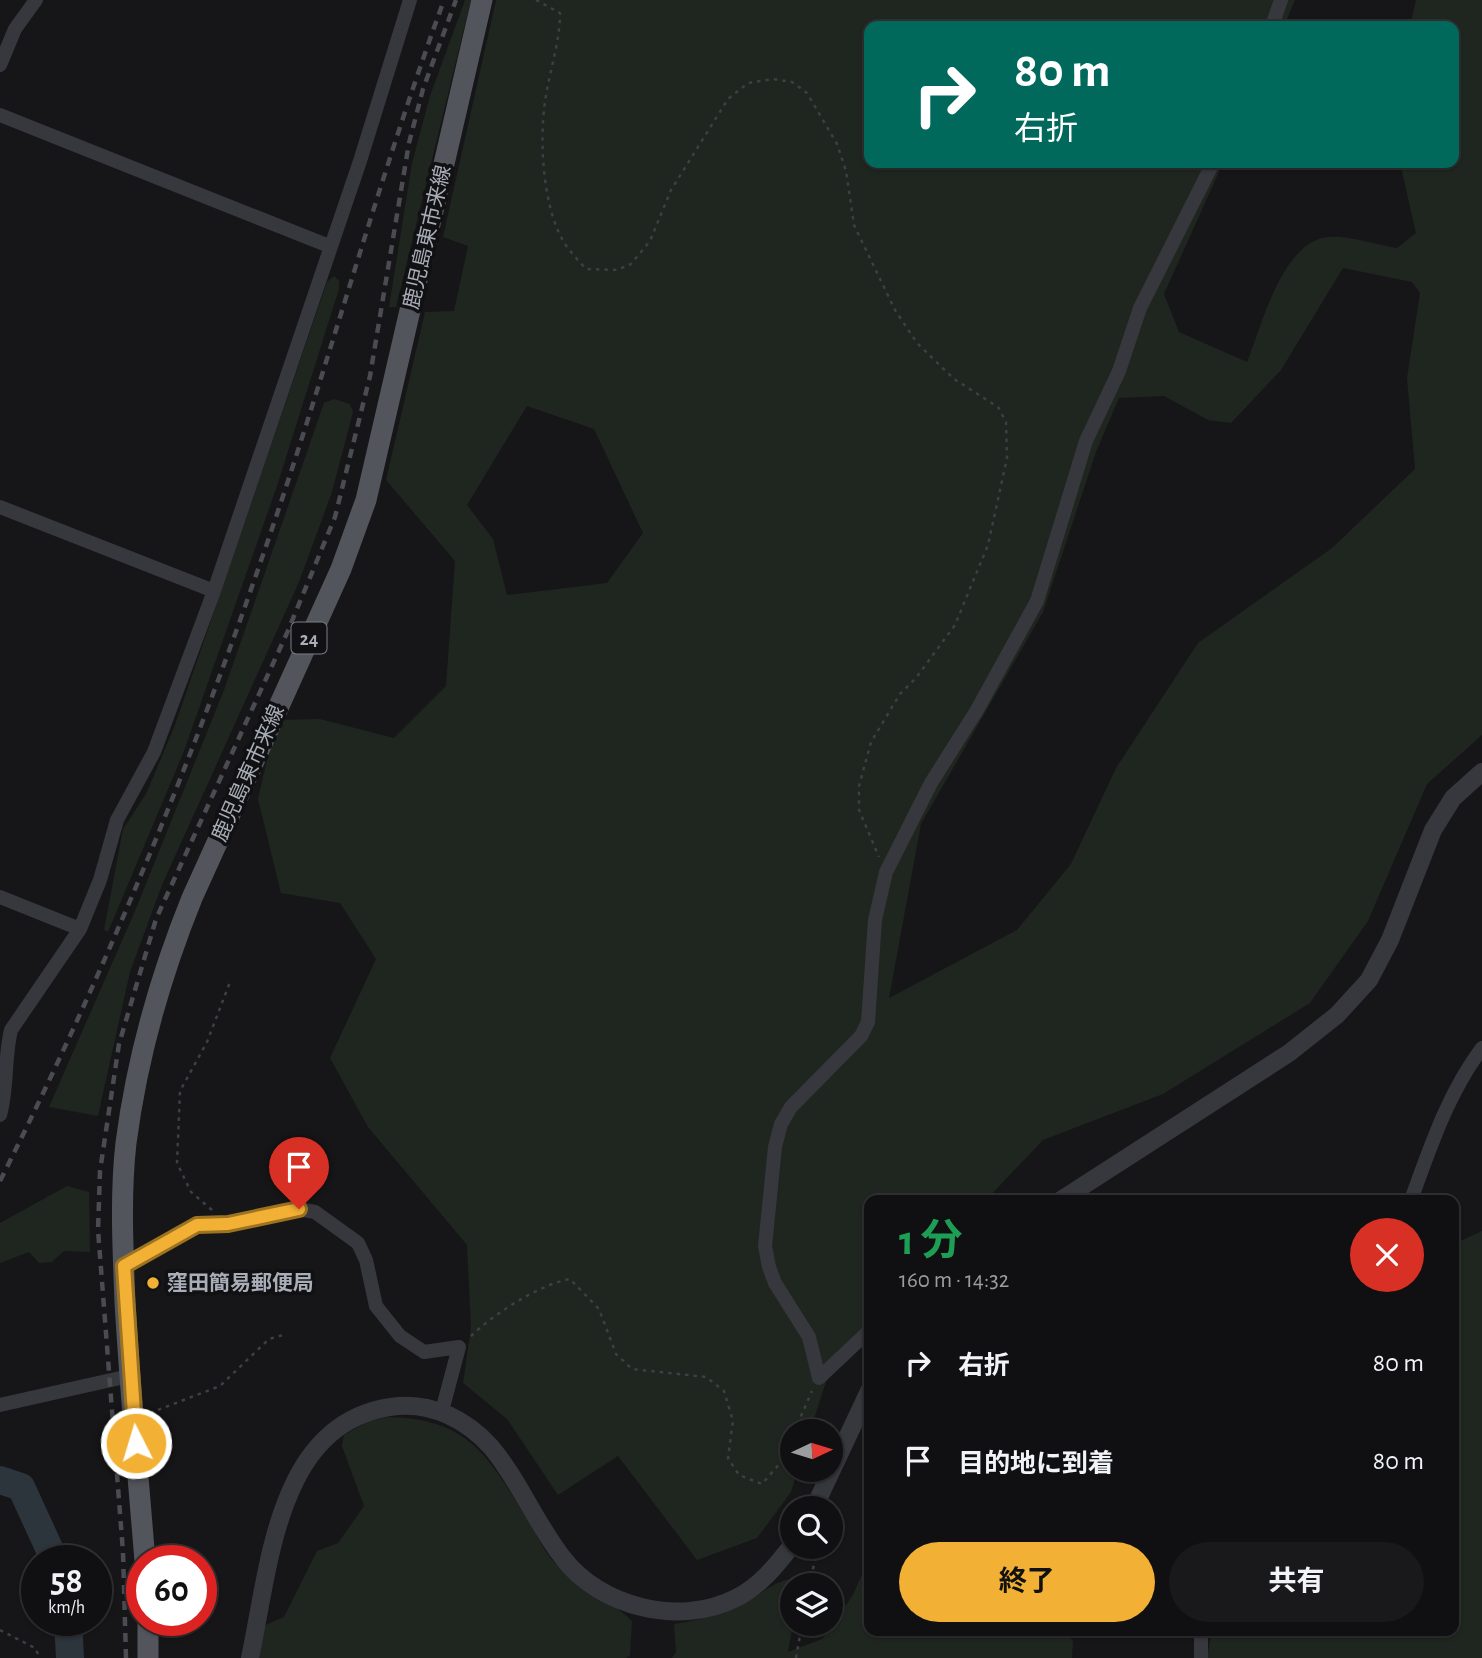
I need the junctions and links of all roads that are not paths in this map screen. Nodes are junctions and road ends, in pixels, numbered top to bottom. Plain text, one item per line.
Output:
1 (36, 0) edge
2 (410, 0) edge
3 (482, 0) edge
4 (1281, 0) edge
5 (1274, 21) edge
6 (0, 65) edge
7 (0, 115) edge
8 (1210, 168) edge
9 (329, 246) junction
10 (0, 507) edge
11 (214, 591) junction
12 (1482, 772) edge
13 (0, 897) edge
14 (80, 929) junction
15 (1482, 1048) edge
16 (0, 1115) edge
17 (1069, 1195) edge
18 (1413, 1195) edge
19 (124, 1266) junction
20 (864, 1336) edge
21 (129, 1376) junction
22 (864, 1402) edge
23 (0, 1405) edge
24 (442, 1411) junction
25 (820, 1496) edge
26 (144, 1545) edge
27 (782, 1559) edge
28 (148, 1636) edge
29 (1201, 1636) edge
30 (148, 1658) edge
31 (250, 1658) edge
32 (1201, 1658) edge

1 - 6 street
2 - 9 street
3 - 19 main road, 鹿児島東市来線 / 24
4 - 5 street
7 - 9 street
8 - 20 street
9 - 11 street
10 - 11 street
11 - 14 street
12 - 17 street
13 - 14 street
14 - 16 street
15 - 18 street
19 - 21 main road, 鹿児島東市来線 / 24
19 - 24 street
21 - 23 street
21 - 26 main road, 鹿児島東市来線 / 24
22 - 25 street
24 - 27 street
24 - 31 street
28 - 30 main road
29 - 32 street

